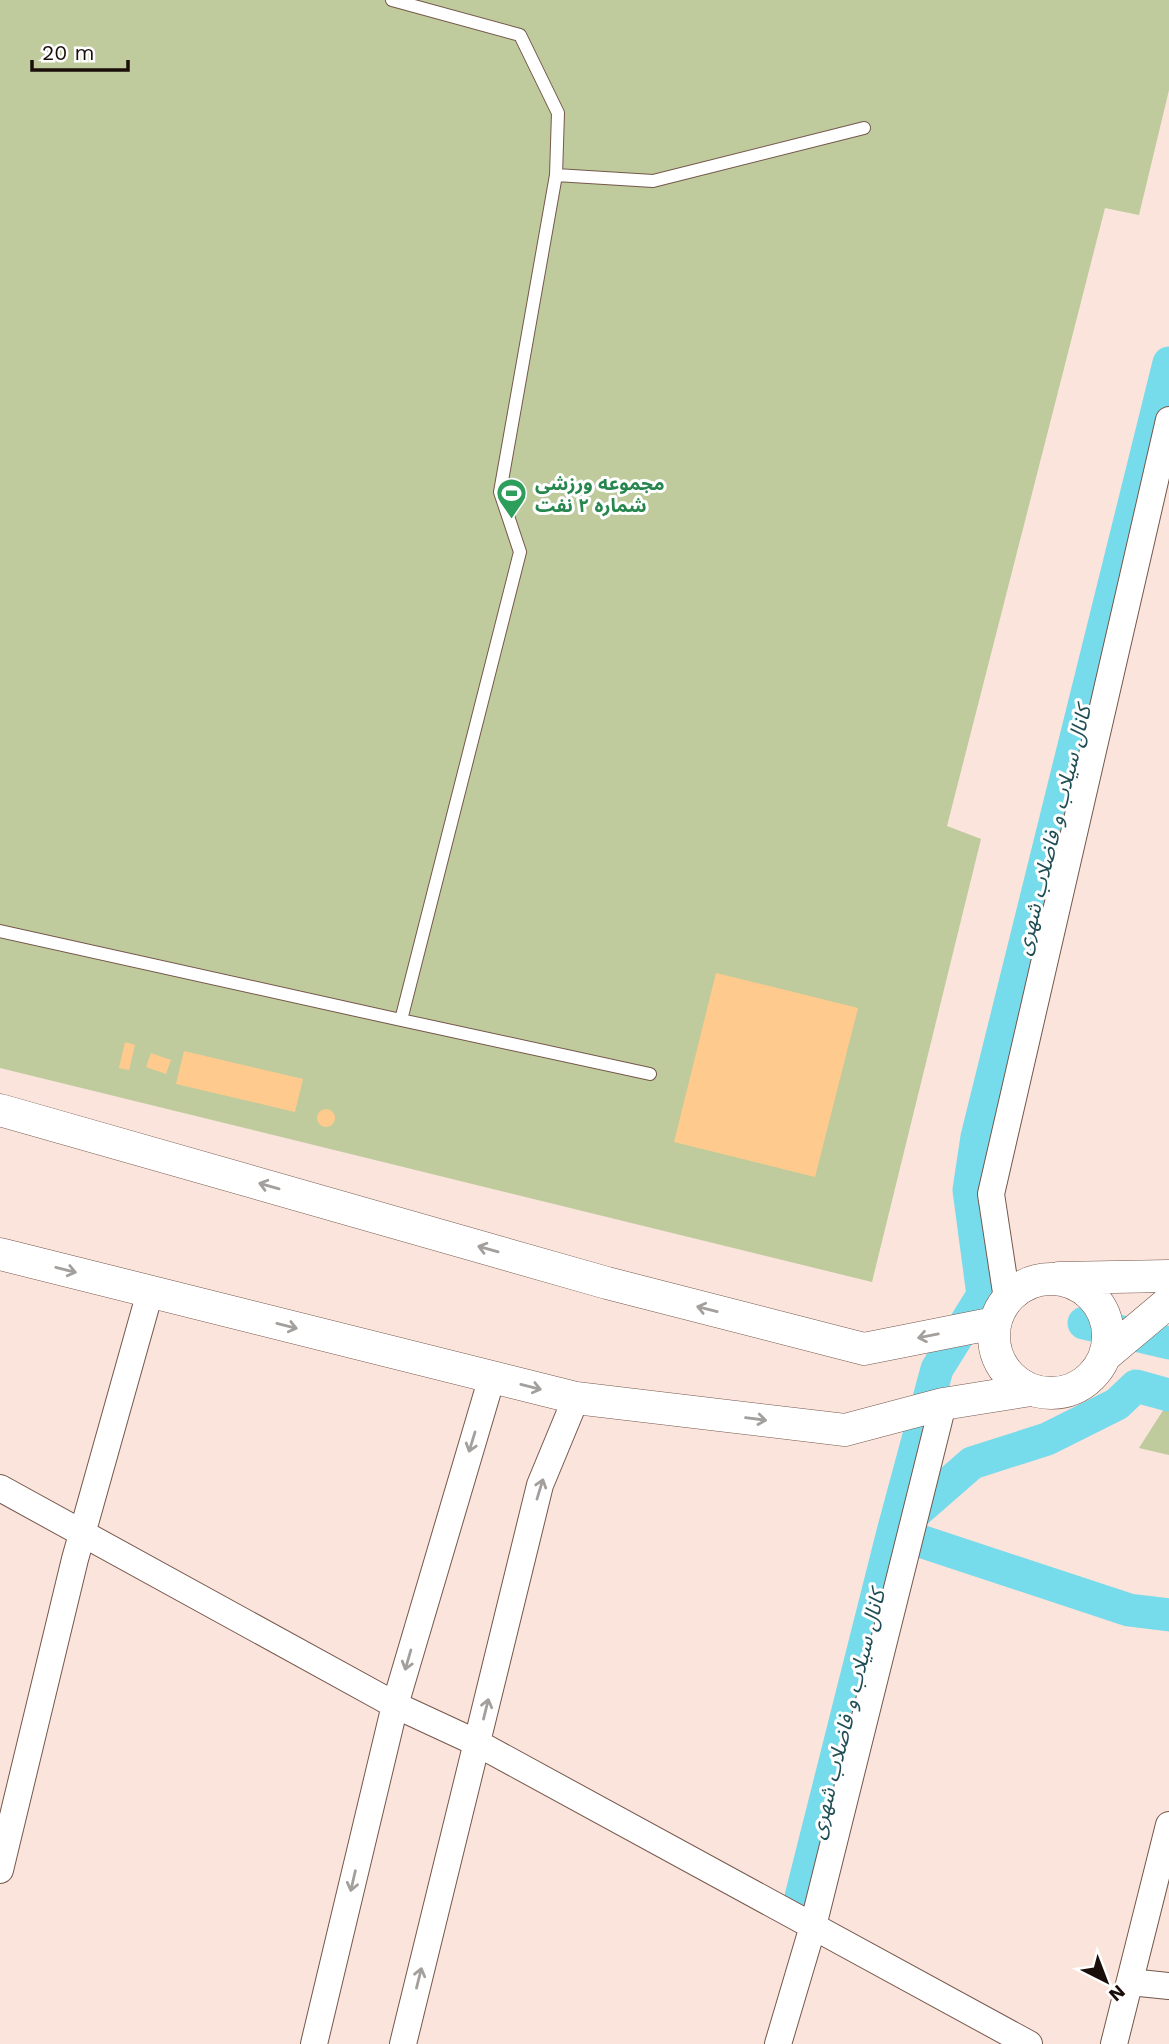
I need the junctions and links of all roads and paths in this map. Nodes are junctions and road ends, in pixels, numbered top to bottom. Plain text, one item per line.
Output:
1 (391, 0) edge
2 (864, 128) dead end
3 (556, 176) junction
4 (1169, 420) edge
5 (0, 931) edge
6 (401, 1020) junction
7 (650, 1074) dead end
8 (0, 1110) edge
9 (0, 1254) edge
10 (1169, 1276) edge
11 (1054, 1279) junction
12 (150, 1292) junction
13 (1169, 1302) edge
14 (1001, 1311) junction
15 (1106, 1355) junction
16 (492, 1377) junction
17 (1031, 1390) junction
18 (576, 1398) junction
19 (943, 1404) junction
20 (0, 1488) edge
21 (82, 1533) junction
22 (395, 1705) junction
23 (477, 1743) junction
24 (1169, 1825) edge
25 (0, 1870) edge
26 (813, 1926) junction
27 (1130, 1982) junction
28 (1169, 1986) edge
29 (314, 2044) edge
30 (402, 2044) edge
31 (778, 2044) edge
32 (1029, 2044) edge
33 (1114, 2044) edge

1 - 3 lane
2 - 3 lane
3 - 6 lane
4 - 14 street
5 - 6 lane
6 - 7 lane
14 -> 8 street
9 -> 12 street
10 - 11 street
11 - 14 street
11 - 15 street
12 -> 16 street
12 - 21 street
13 - 15 street
14 - 17 street
15 - 17 street
16 -> 18 street
16 -> 22 street
17 - 19 street
18 -> 19 street
23 -> 18 street
19 - 26 street
20 - 21 street
21 - 22 street
21 - 25 street
22 - 23 street
22 -> 29 street
23 - 26 street
30 -> 23 street
24 - 27 street
26 - 31 street
26 - 32 street
27 - 28 street
27 - 33 street

